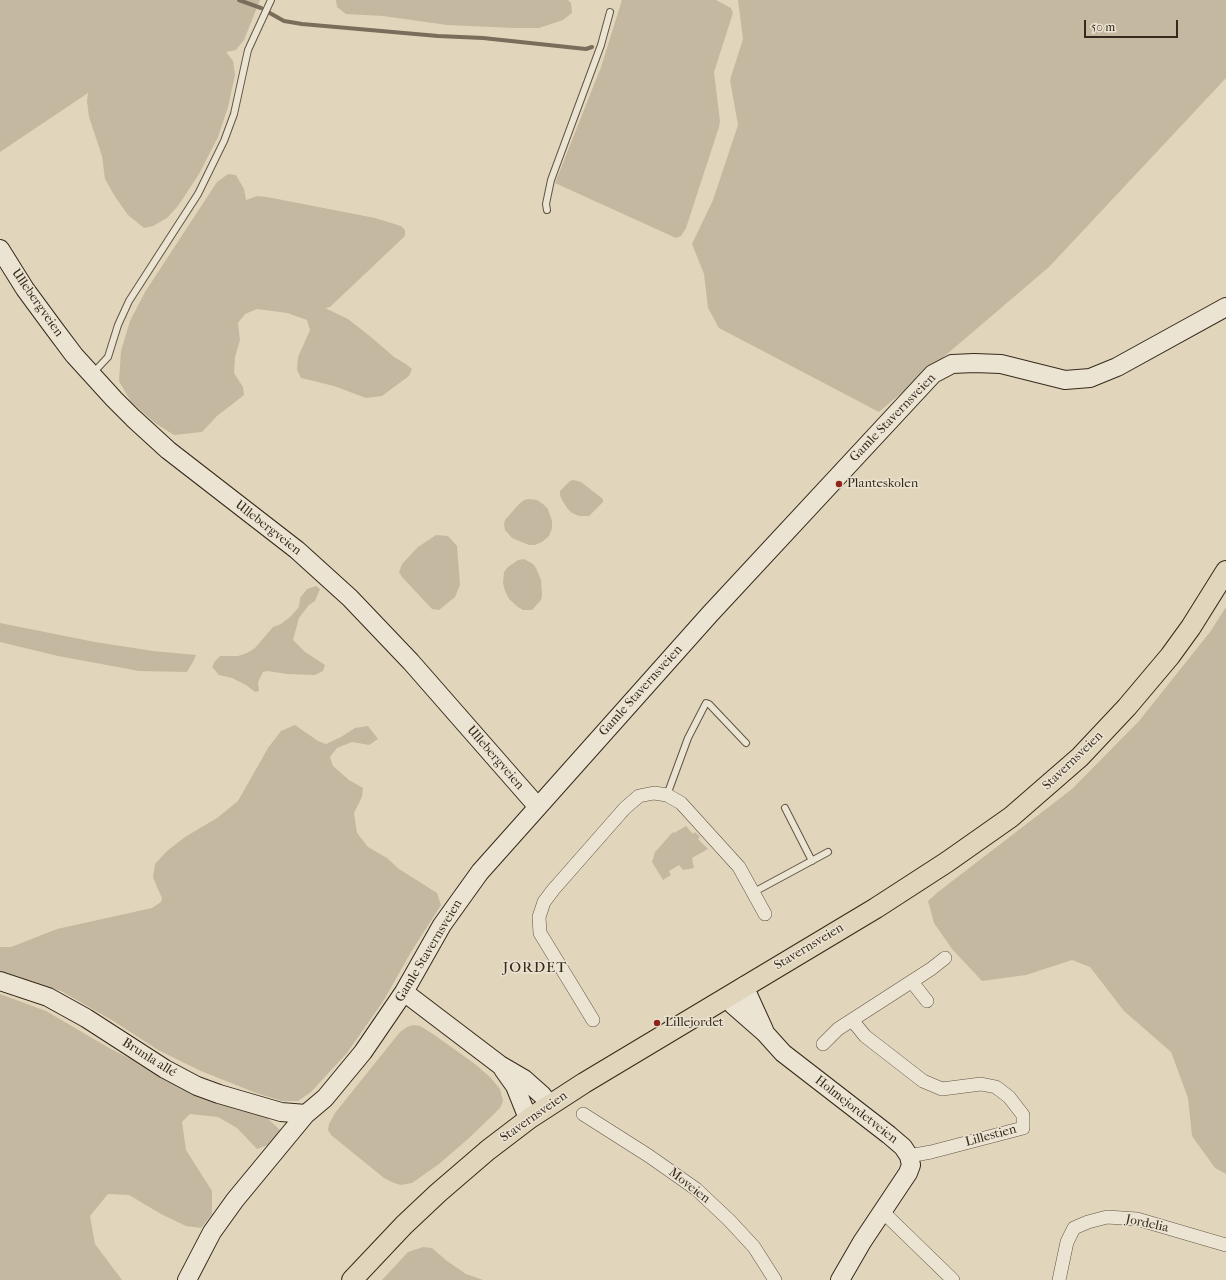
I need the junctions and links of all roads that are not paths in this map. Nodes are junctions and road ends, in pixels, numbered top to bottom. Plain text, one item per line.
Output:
1 (271, 0) edge
2 (610, 12) dead end
3 (547, 210) dead end
4 (0, 249) edge
5 (1226, 307) edge
6 (92, 375) junction
7 (1226, 571) edge
8 (746, 743) dead end
9 (667, 795) junction
10 (538, 807) junction
11 (785, 808) dead end
12 (828, 852) dead end
13 (812, 861) junction
14 (754, 892) junction
15 (765, 914) dead end
16 (945, 958) dead end
17 (0, 982) edge
18 (912, 982) junction
19 (736, 991) junction
20 (404, 992) junction
21 (926, 1001) dead end
22 (593, 1020) dead end
23 (852, 1020) junction
24 (823, 1044) dead end
25 (500, 1065) junction
26 (550, 1105) junction
27 (306, 1114) junction
28 (583, 1114) dead end
29 (530, 1118) junction
30 (909, 1156) junction
31 (883, 1212) junction
32 (1226, 1246) edge
33 (187, 1280) edge
34 (352, 1280) edge
35 (775, 1280) edge
36 (840, 1280) edge
37 (953, 1280) edge
38 (1059, 1280) edge

1 - 6 lane
2 - 3 lane
4 - 6 street, Ullebergveien
5 - 10 street, Gamle Stavernsveien
6 - 10 street, Ullebergveien
7 - 19 main road, Stavernsveien
8 - 9 lane
9 - 14 street
9 - 22 street
10 - 20 street, Gamle Stavernsveien
11 - 13 lane
12 - 13 lane
13 - 14 lane
14 - 15 street
16 - 18 street
17 - 27 street, Brunla allé
18 - 21 street
18 - 23 street
19 - 26 main road, Stavernsveien
19 - 30 street, Holmejordetveien
20 - 25 street
20 - 27 street, Gamle Stavernsveien
23 - 24 street
23 - 30 street, Lillestien
25 - 26 street
25 - 29 street
26 - 29 main road, Stavernsveien
27 - 33 street, Gamle Stavernsveien
28 - 35 street, Moveien
29 - 34 main road, Stavernsveien
30 - 31 street
31 - 36 street
31 - 37 street
32 - 38 street, Jordelia

